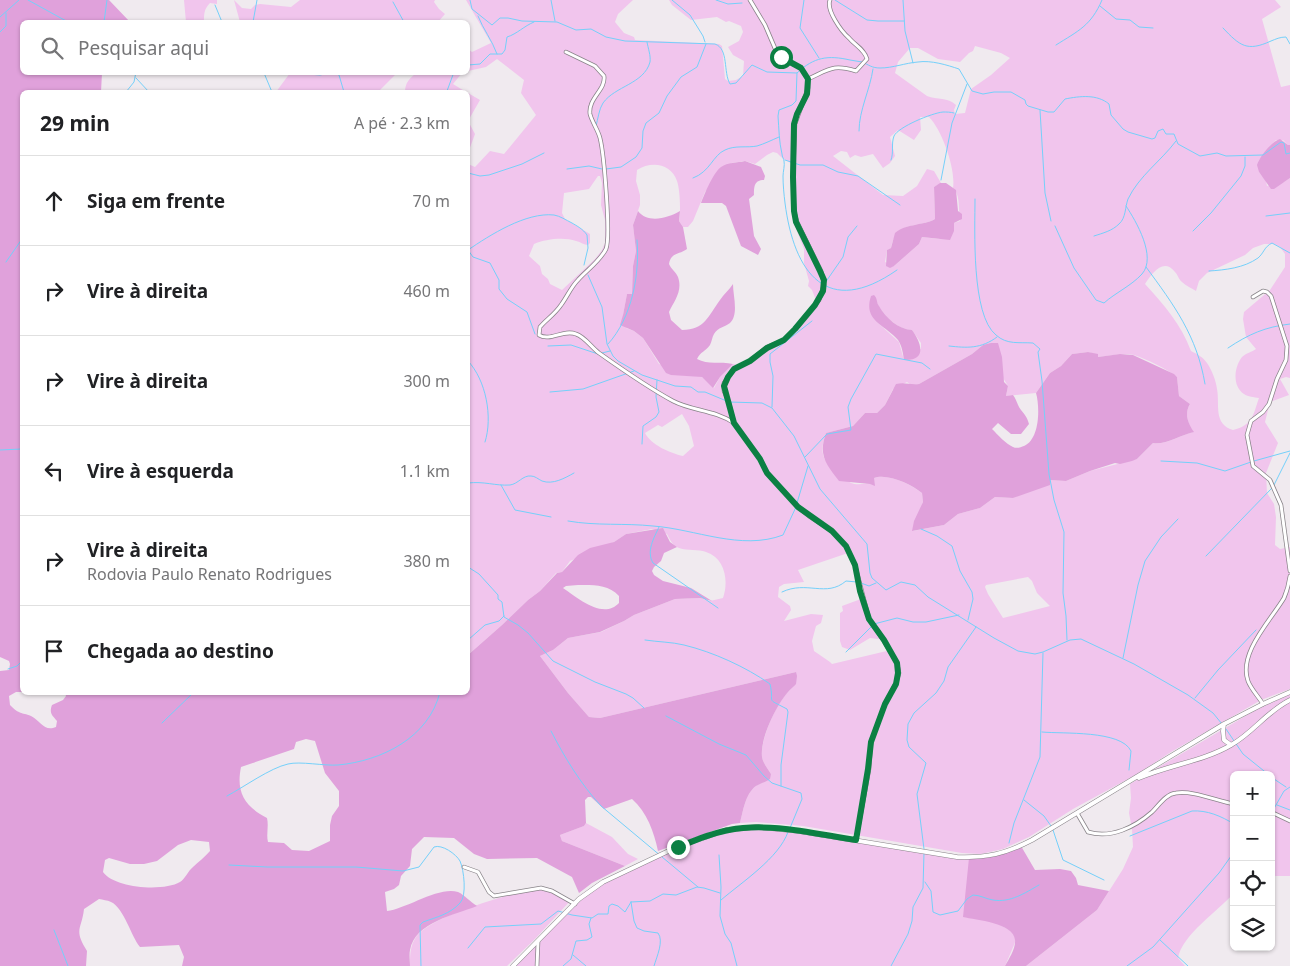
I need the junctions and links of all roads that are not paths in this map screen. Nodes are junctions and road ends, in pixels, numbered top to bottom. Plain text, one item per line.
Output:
1 (750, 0) edge
2 (830, 0) edge
3 (566, 52) dead end
4 (808, 79) junction
5 (1253, 297) dead end
6 (734, 423) junction
7 (1290, 571) edge
8 (1290, 576) edge
9 (1290, 692) edge
10 (1290, 700) edge
11 (1263, 704) junction
12 (1224, 724) junction
13 (1231, 745) junction
14 (1128, 783) junction
15 (1230, 803) edge
16 (1077, 814) junction
17 (1275, 814) edge
18 (1290, 821) edge
19 (856, 840) junction
20 (464, 867) dead end
21 (575, 904) junction
22 (538, 942) junction
23 (513, 966) edge
24 (537, 966) edge

1 - 4 street
2 - 4 street
3 - 6 street
4 - 6 street
5 - 7 street
6 - 19 street
8 - 11 street
9 - 11 main road
10 - 13 main road
11 - 12 main road
12 - 13 main road
12 - 14 main road
13 - 14 main road
14 - 16 main road
15 - 16 street
16 - 19 main road
17 - 18 street
19 - 21 main road
20 - 21 street
21 - 22 main road
22 - 23 main road
22 - 24 street

